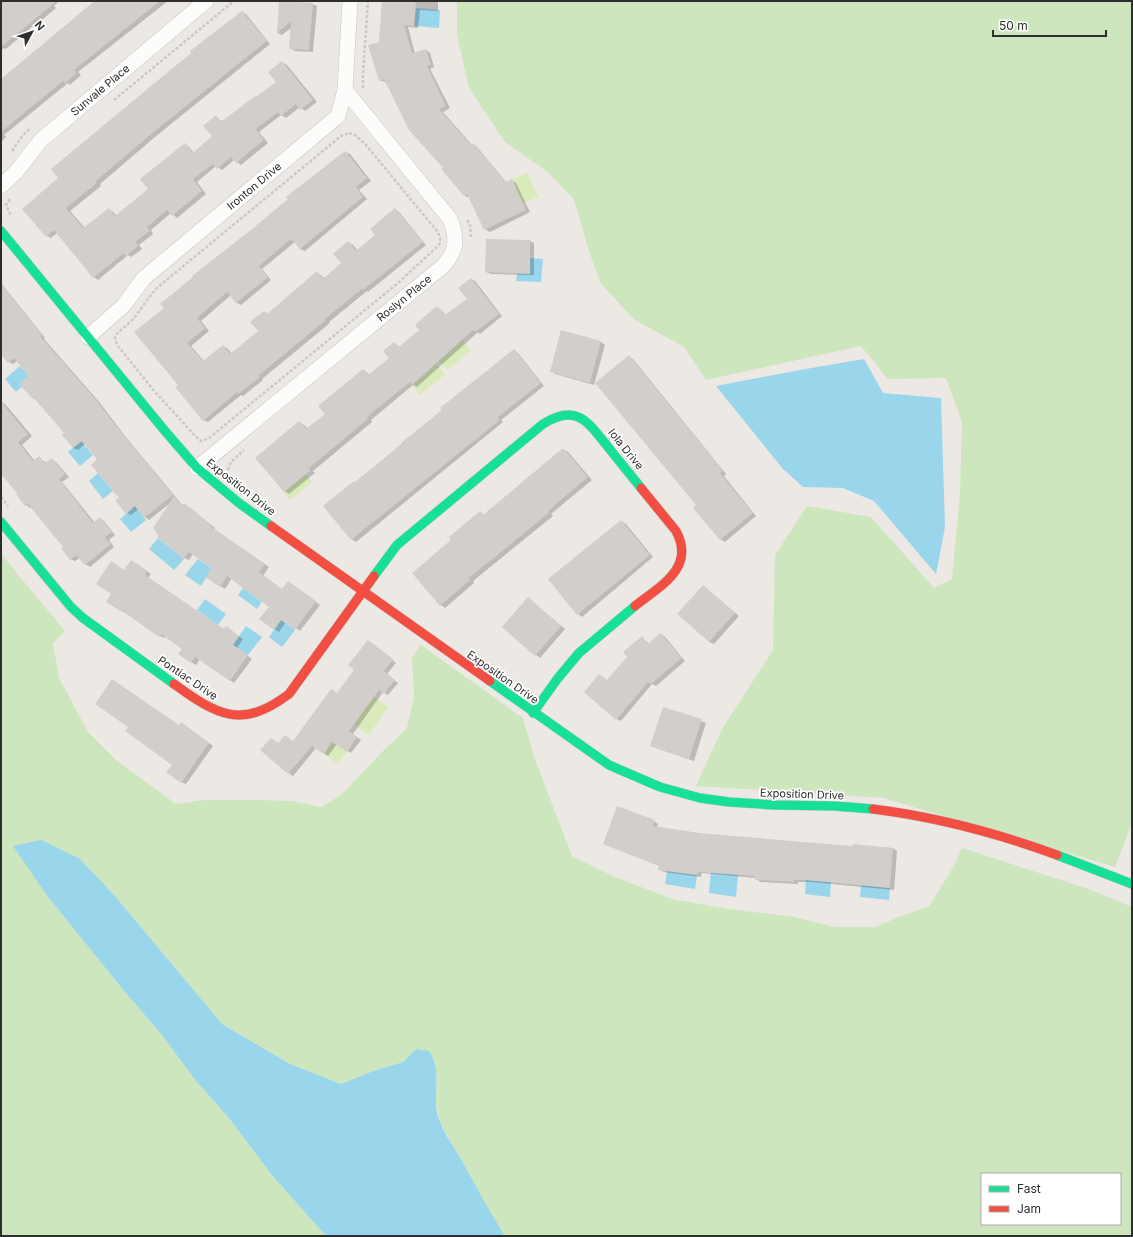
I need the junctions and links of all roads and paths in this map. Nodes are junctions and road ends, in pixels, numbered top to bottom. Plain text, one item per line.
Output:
1 (206, 1) edge
2 (234, 1) edge
3 (350, 1) edge
4 (368, 1) edge
5 (344, 90) junction
6 (364, 92) dead end
7 (110, 104) dead end
8 (1, 186) edge
9 (14, 195) dead end
10 (466, 217) dead end
11 (12, 218) dead end
12 (1, 231) edge
13 (471, 242) dead end
14 (116, 334) joint
15 (88, 337) junction
16 (247, 448) dead end
17 (197, 468) junction
18 (230, 474) dead end
19 (1, 522) edge
20 (363, 592) junction
21 (533, 713) junction
22 (1132, 884) edge

1 - 8 street, Sunvale Place
2 - 7 path
3 - 5 street, Ironton Drive
4 - 6 path
5 - 15 street, Ironton Drive
5 - 17 street, Roslyn Place
9 - 11 path
10 - 13 path
12 - 15 street, Exposition Drive
14 - 14 path
15 - 17 street, Exposition Drive
16 - 18 path
17 - 20 street, Exposition Drive
19 - 20 street, Pontiac Drive
20 - 21 street, Exposition Drive
20 - 21 street, Iola Drive
21 - 22 street, Exposition Drive

